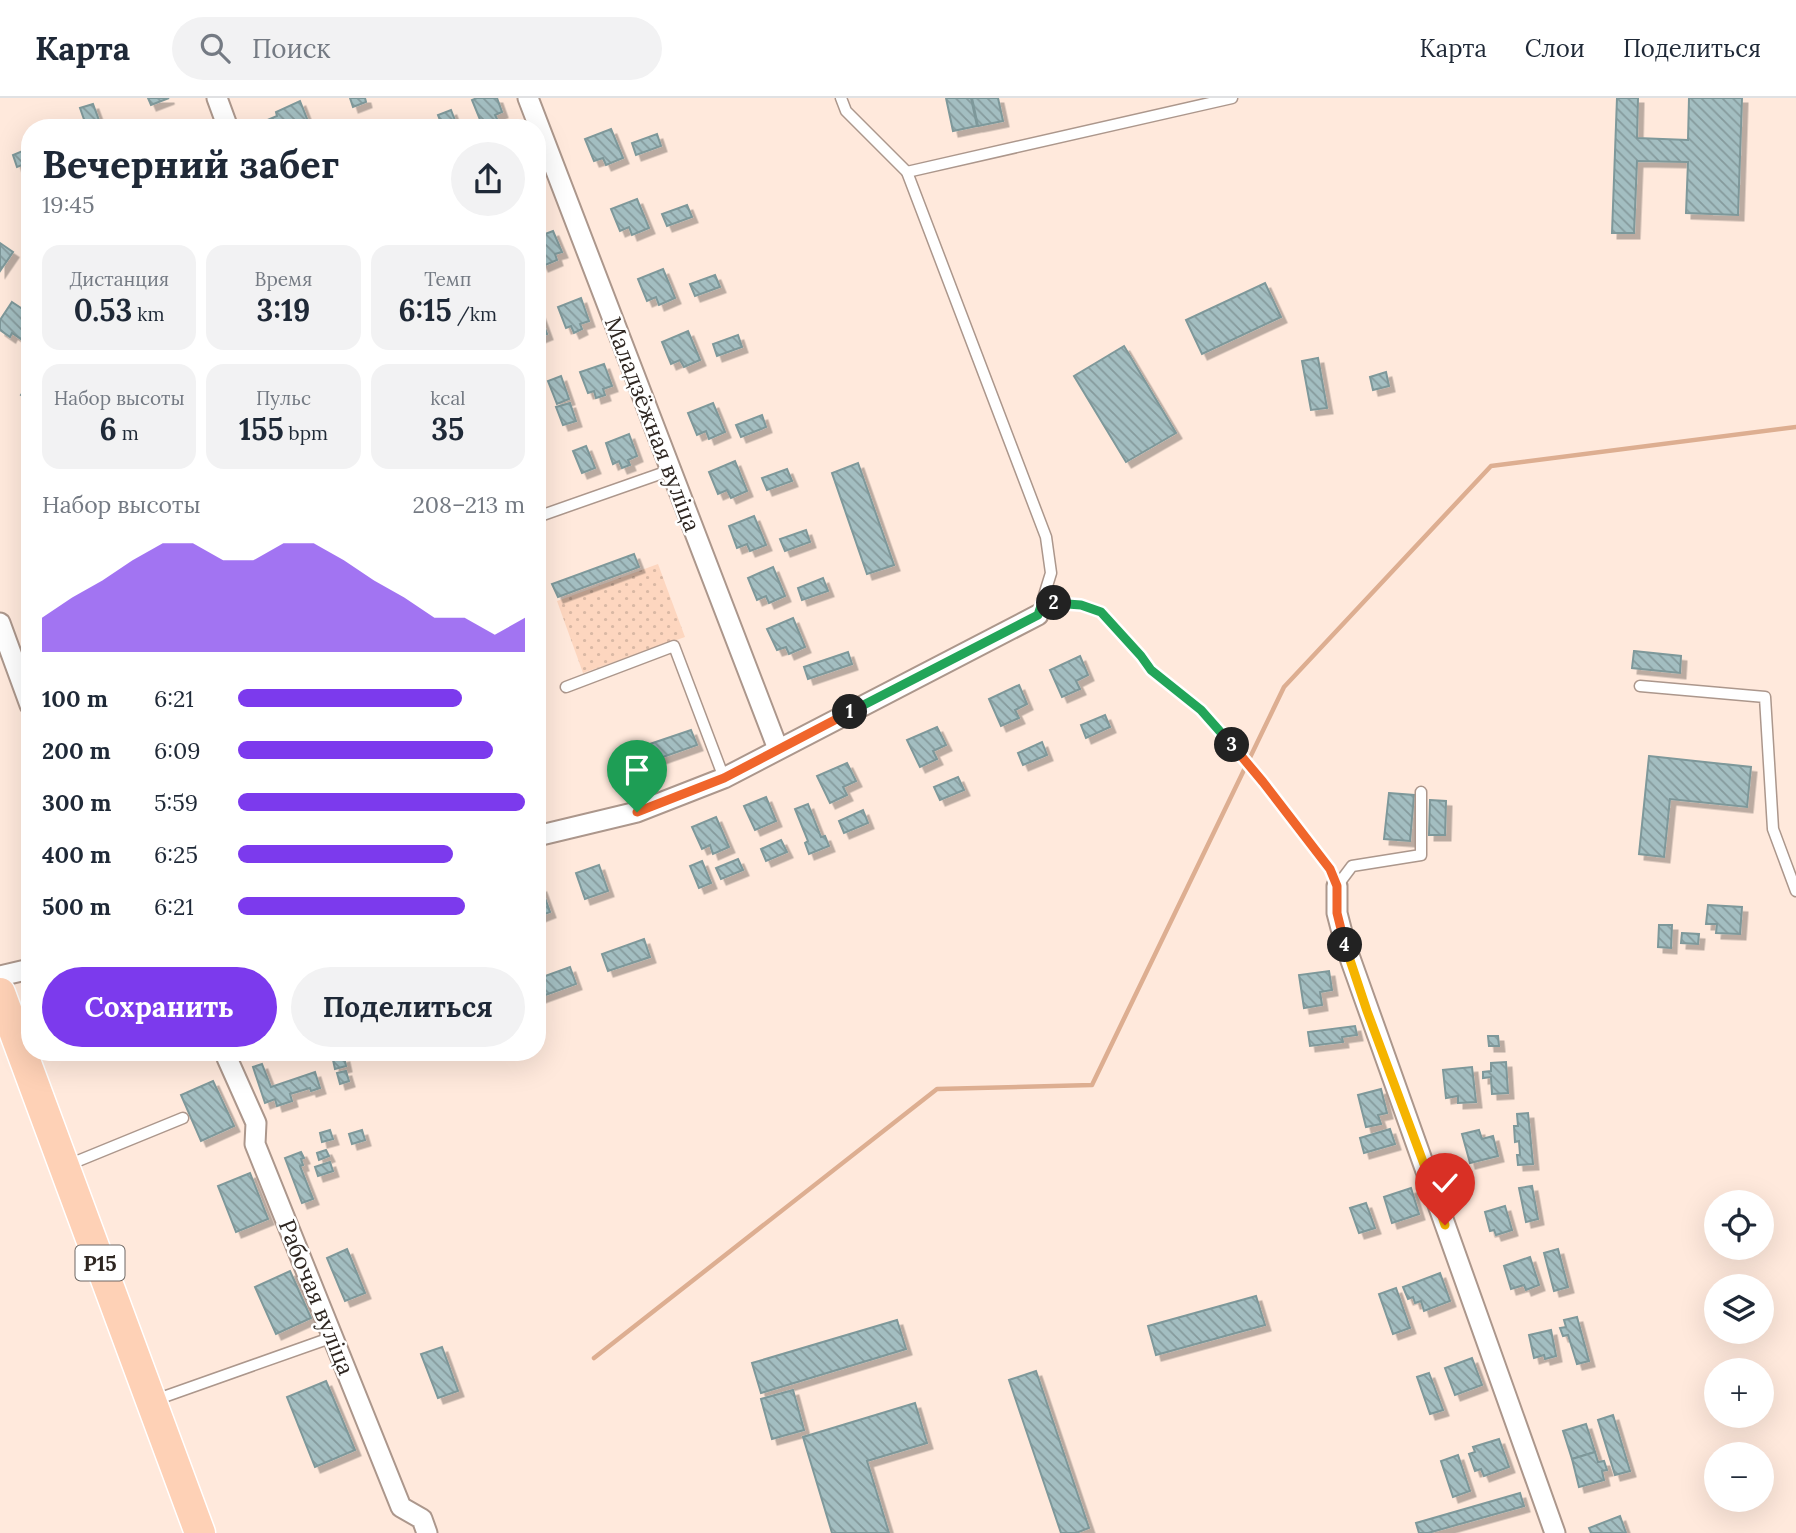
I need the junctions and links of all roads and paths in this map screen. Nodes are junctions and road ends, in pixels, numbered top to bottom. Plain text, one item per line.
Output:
1 (218, 98) edge
2 (528, 98) edge
3 (841, 98) edge
4 (1232, 98) edge
5 (225, 119) edge
6 (536, 119) edge
7 (546, 145) edge
8 (907, 172) junction
9 (671, 470) junction
10 (546, 514) edge
11 (1040, 609) junction
12 (0, 624) edge
13 (21, 681) edge
14 (1640, 686) dead end
15 (566, 687) dead end
16 (778, 750) junction
17 (724, 778) junction
18 (1421, 792) dead end
19 (546, 834) edge
20 (1337, 886) junction
21 (1796, 891) edge
22 (21, 971) edge
23 (0, 976) edge
24 (0, 993) edge
25 (21, 1050) edge
26 (25, 1061) edge
27 (228, 1061) edge
28 (183, 1118) dead end
29 (64, 1166) junction
30 (333, 1337) junction
31 (151, 1401) junction
32 (200, 1533) edge
33 (427, 1533) edge
34 (1555, 1533) edge

1 - 5 street
2 - 6 street, Маладзёжная вуліца
3 - 8 lane
4 - 8 lane
7 - 9 street, Маладзёжная вуліца
8 - 11 lane
9 - 10 lane
9 - 16 street, Маладзёжная вуліца
11 - 16 street
11 - 20 path
12 - 13 street
14 - 21 lane
15 - 17 lane
16 - 17 street
17 - 19 street
18 - 20 lane
20 - 34 street
22 - 23 street
24 - 25 main road, Р15
26 - 29 main road, Р15
27 - 30 street, Рабочая вуліца
28 - 29 lane
29 - 31 main road, Р15
30 - 31 lane
30 - 33 street, Рабочая вуліца
31 - 32 main road, Р15

